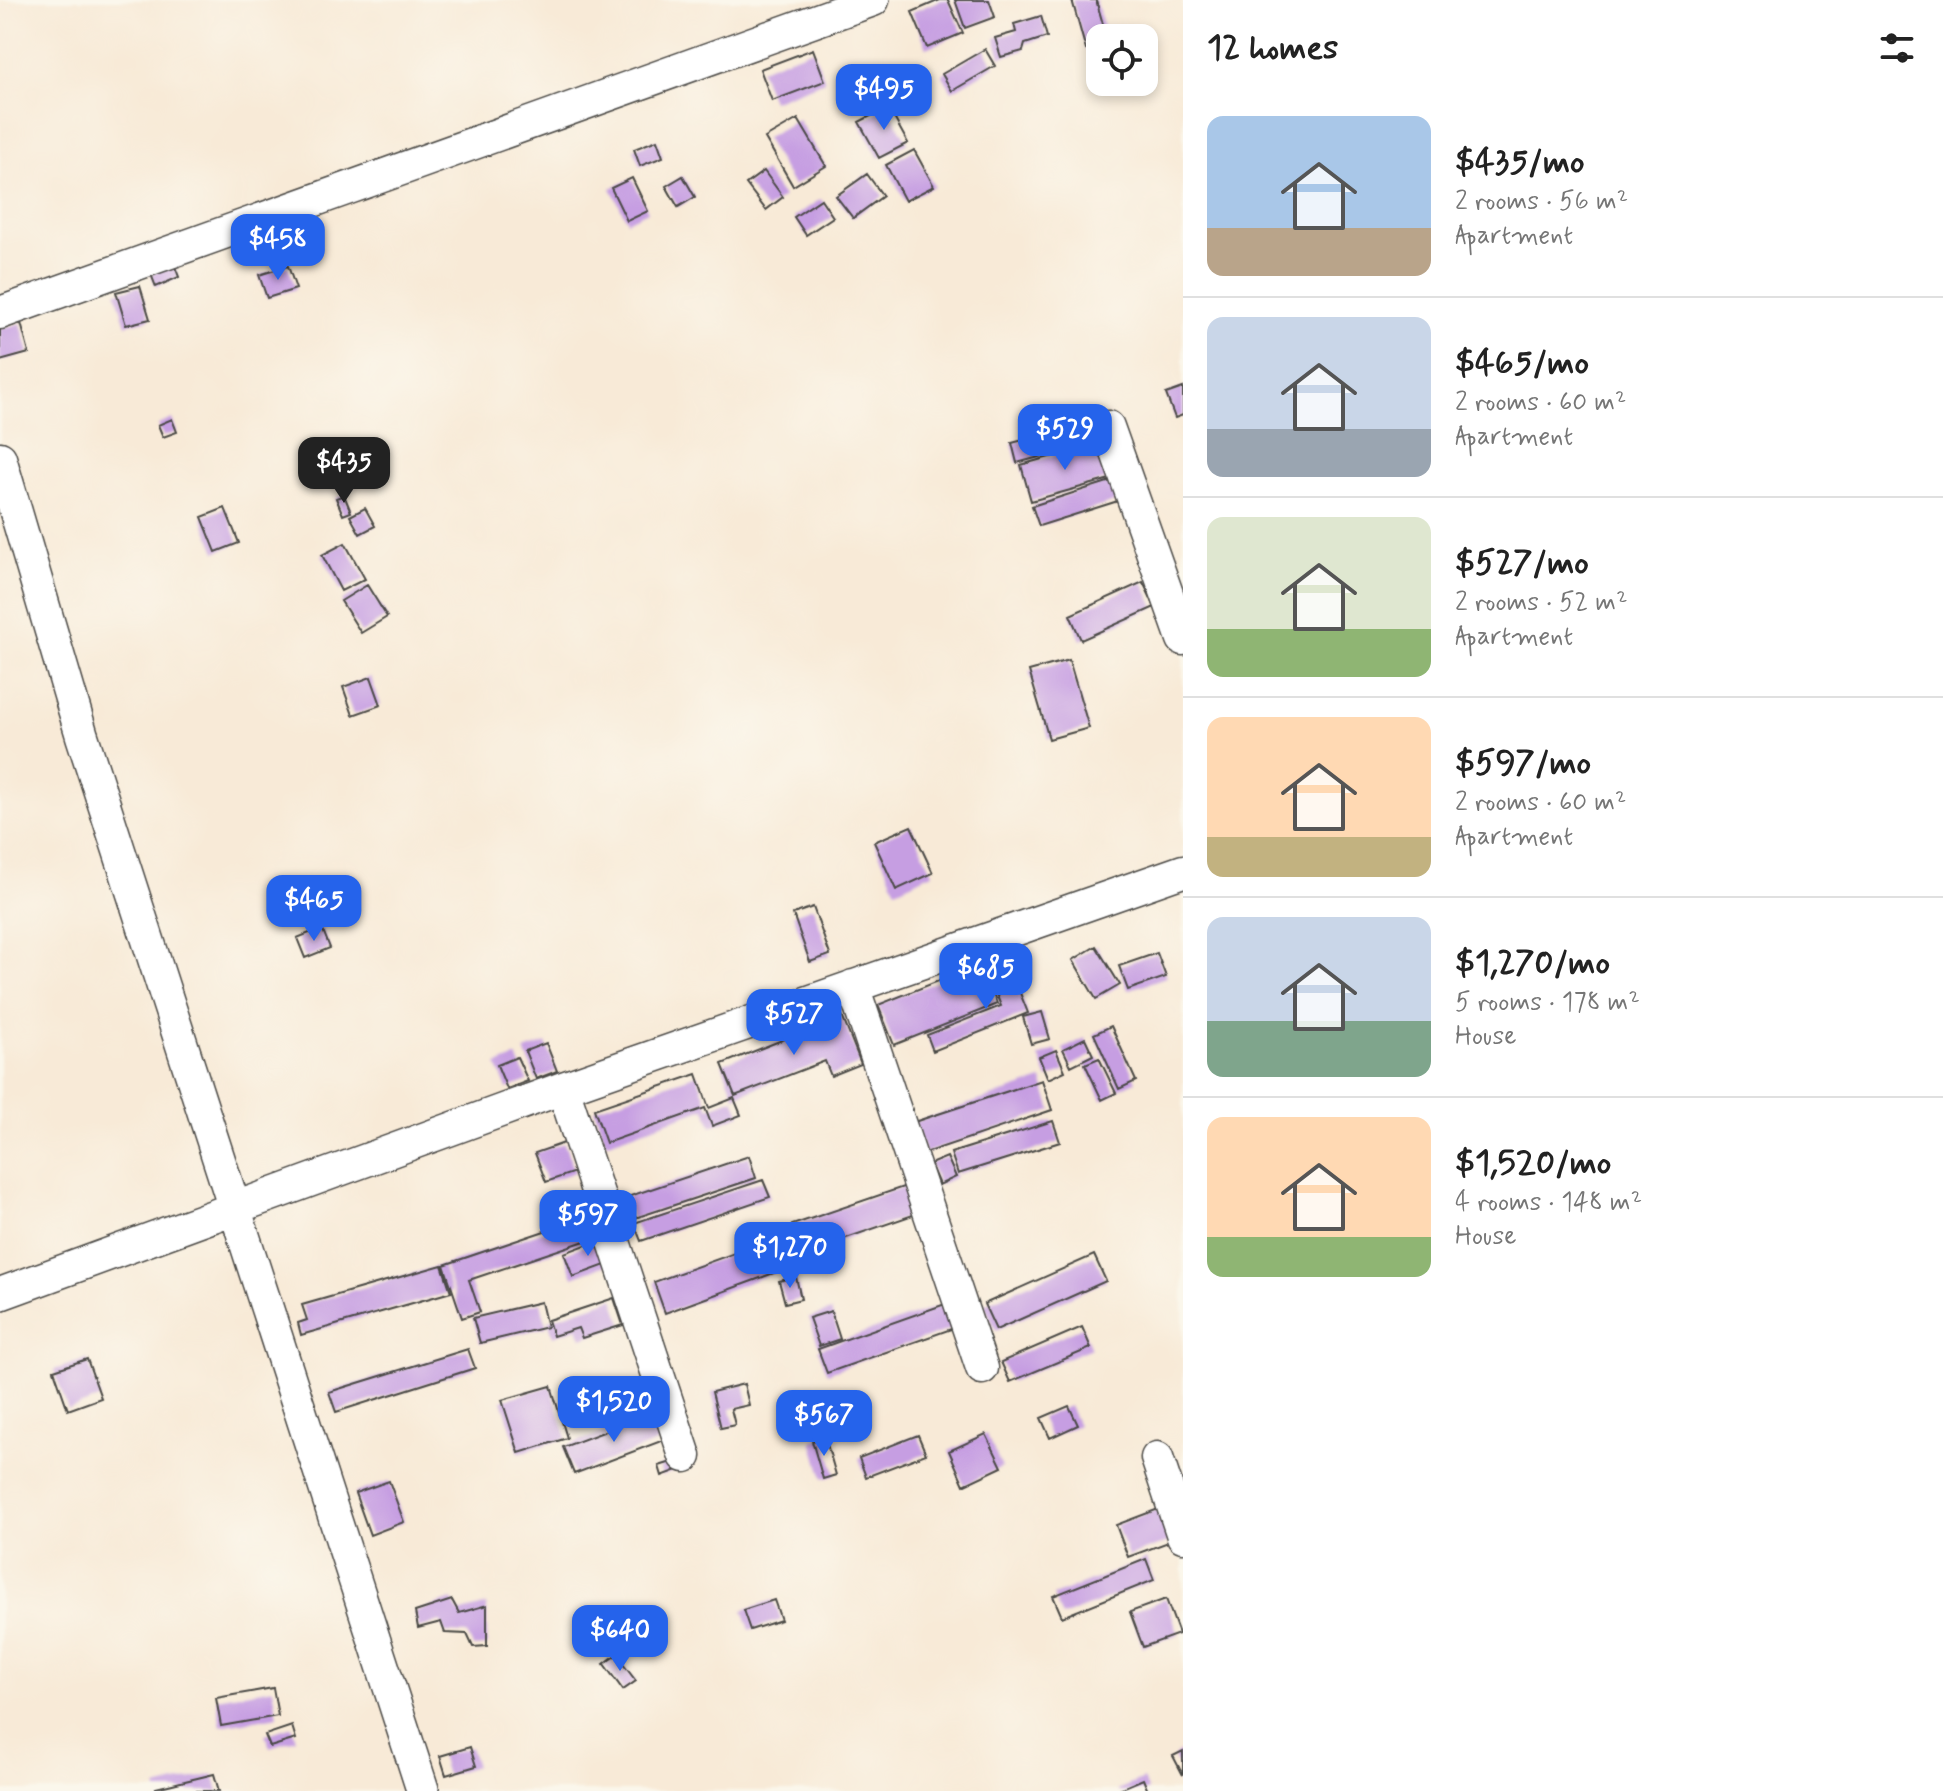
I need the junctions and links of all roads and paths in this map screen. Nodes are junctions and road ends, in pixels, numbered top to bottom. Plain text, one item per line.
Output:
1 (873, 0) edge
2 (0, 313) edge
3 (1108, 427) dead end
4 (0, 458) edge
5 (1183, 639) edge
6 (1183, 871) edge
7 (853, 986) junction
8 (563, 1088) junction
9 (236, 1210) junction
10 (0, 1294) edge
11 (982, 1368) dead end
12 (685, 1456) dead end
13 (1157, 1458) dead end
14 (1183, 1536) edge
15 (423, 1791) edge

1 - 2 street
3 - 5 street
4 - 9 street
6 - 7 street
7 - 8 street
7 - 11 street
8 - 9 street
8 - 12 street
9 - 10 street
9 - 15 street
13 - 14 street

